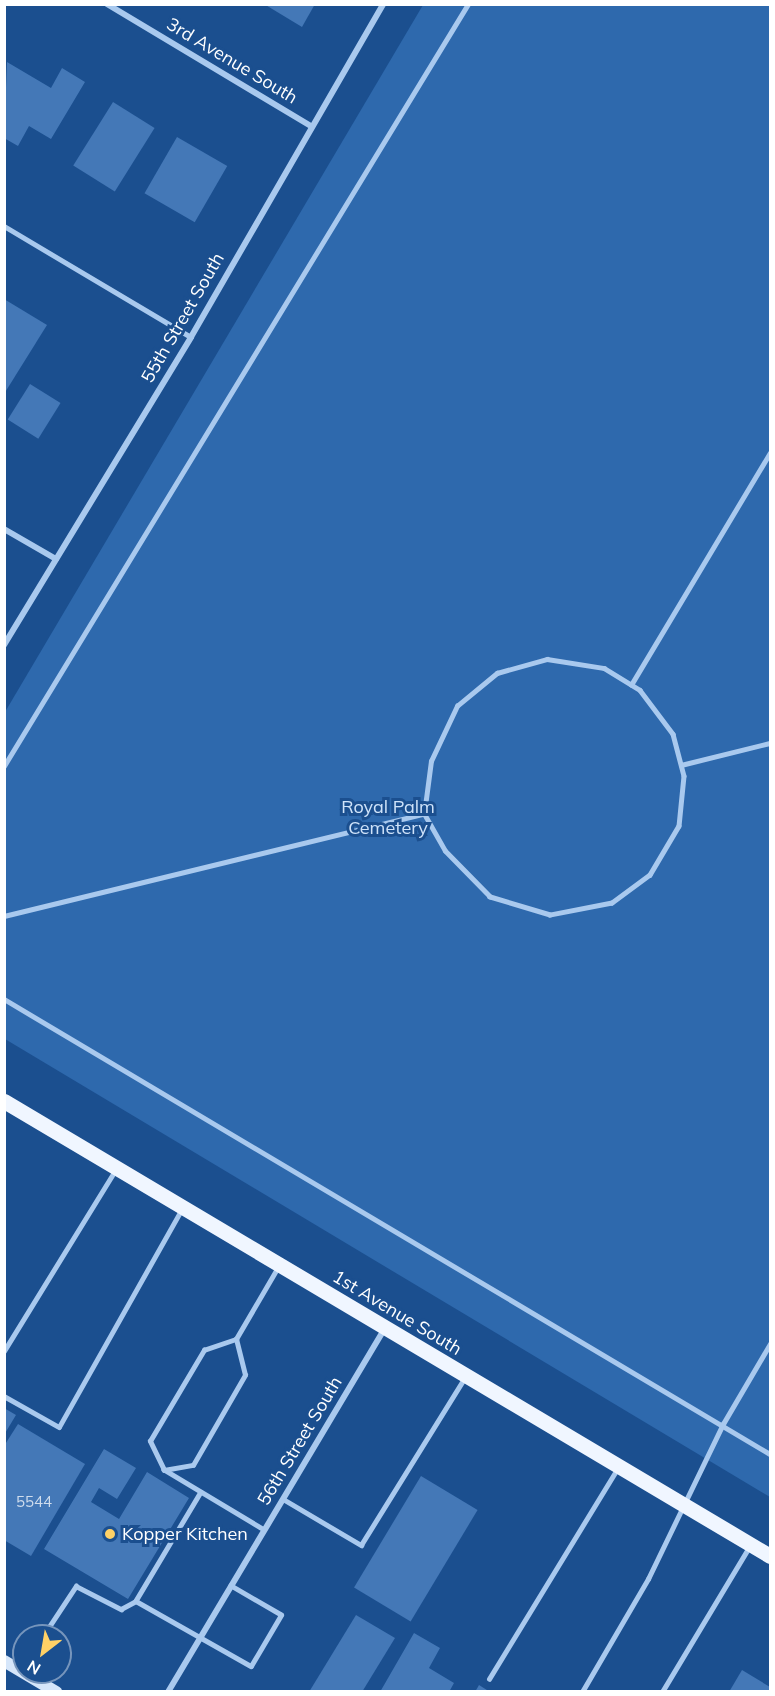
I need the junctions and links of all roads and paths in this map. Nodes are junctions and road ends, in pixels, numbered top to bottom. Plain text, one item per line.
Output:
1 (107, 4) edge
2 (383, 4) edge
3 (468, 4) edge
4 (311, 126) junction
5 (4, 226) edge
6 (190, 337) junction
7 (771, 453) edge
8 (4, 529) edge
9 (56, 559) junction
10 (4, 645) edge
11 (631, 684) junction
12 (771, 743) edge
13 (681, 765) junction
14 (4, 766) edge
15 (424, 814) junction
16 (4, 916) edge
17 (4, 999) edge
18 (4, 1101) edge
19 (117, 1167) junction
20 (183, 1207) junction
21 (279, 1265) junction
22 (384, 1330) junction
23 (236, 1340) junction
24 (771, 1344) edge
25 (4, 1351) edge
26 (465, 1377) junction
27 (4, 1396) edge
28 (723, 1424) junction
29 (771, 1454) edge
30 (618, 1467) junction
31 (164, 1470) junction
32 (201, 1492) junction
33 (283, 1499) junction
34 (683, 1505) junction
35 (264, 1530) junction
36 (750, 1544) junction
37 (771, 1556) edge
38 (231, 1586) junction
39 (136, 1601) junction
40 (52, 1624) edge
41 (201, 1638) junction
42 (489, 1679) dead end
43 (168, 1692) edge
44 (582, 1692) edge
45 (662, 1692) edge

1 - 4 street, 3rd Avenue South
2 - 4 street, 55th Street South
3 - 14 lane
4 - 6 street, 55th Street South
5 - 6 lane
6 - 9 street, 55th Street South
7 - 11 lane
8 - 9 street
9 - 10 street, 55th Street South
11 - 13 lane
11 - 15 lane
12 - 13 lane
13 - 15 lane
15 - 16 lane
17 - 28 lane
18 - 19 main road, 1st Avenue South
19 - 20 main road, 1st Avenue South
19 - 25 lane
20 - 21 main road, 1st Avenue South
20 - 27 lane
21 - 22 main road, 1st Avenue South
21 - 23 lane
22 - 26 main road, 1st Avenue South
22 - 33 street, 56th Street South
23 - 31 lane
23 - 31 lane
24 - 28 lane
26 - 30 main road, 1st Avenue South
26 - 33 lane
28 - 29 lane
28 - 34 lane
30 - 34 main road, 1st Avenue South
30 - 42 lane
31 - 32 lane
32 - 35 lane
32 - 39 lane
33 - 35 street, 56th Street South
34 - 36 main road, 1st Avenue South
34 - 44 lane
35 - 38 street, 56th Street South
36 - 37 main road, 1st Avenue South
36 - 45 lane
38 - 41 street, 56th Street South
38 - 41 lane
39 - 40 lane
39 - 41 lane
41 - 43 street, 56th Street South

